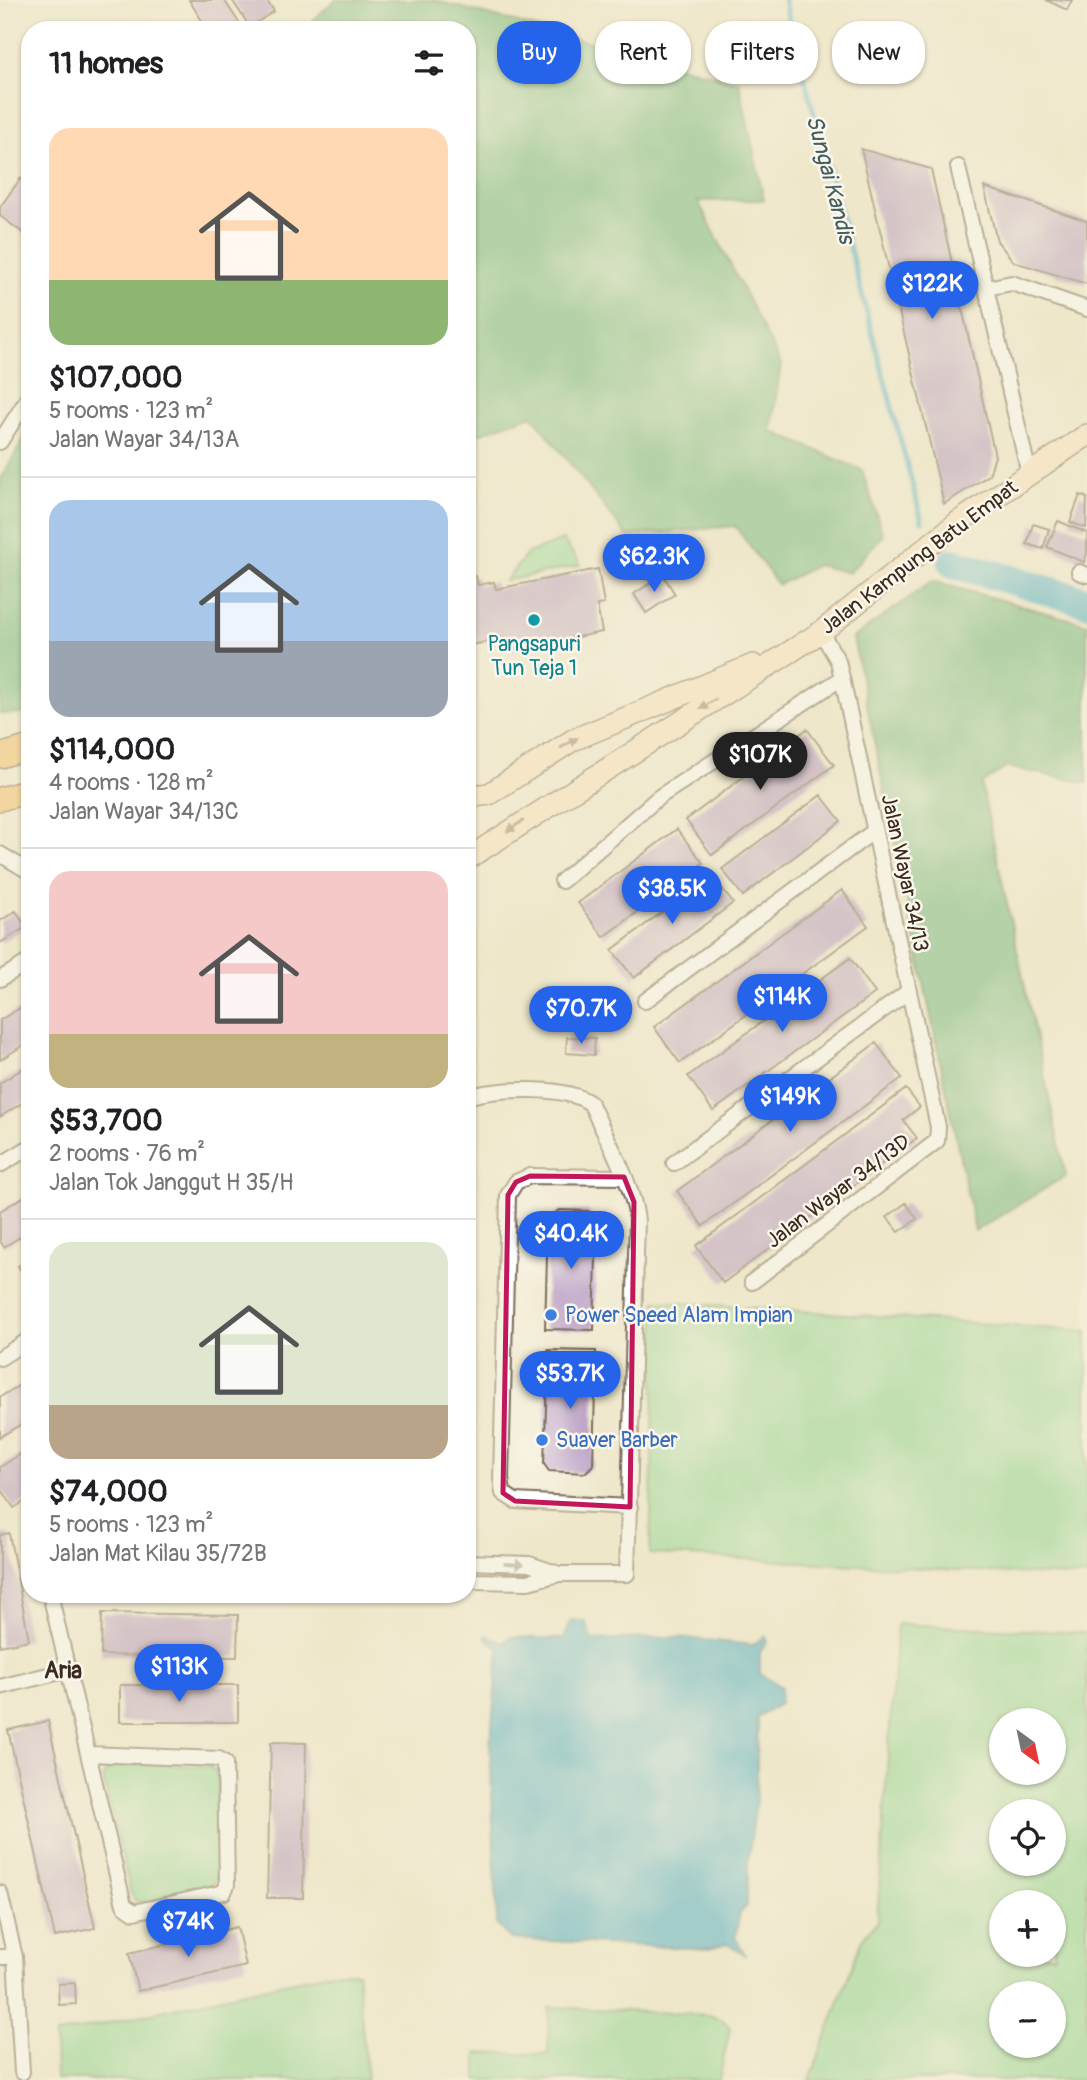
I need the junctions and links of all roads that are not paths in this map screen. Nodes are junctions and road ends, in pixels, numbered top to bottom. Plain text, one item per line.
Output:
1 (958, 167) dead end
2 (986, 288) junction
3 (1087, 309) edge
4 (21, 409) edge
5 (1087, 435) edge
6 (0, 442) edge
7 (1029, 474) junction
8 (821, 632) junction
9 (786, 655) junction
10 (842, 678) junction
11 (21, 750) edge
12 (0, 756) edge
13 (21, 793) edge
14 (476, 796) edge
15 (0, 799) edge
16 (874, 831) junction
17 (476, 853) edge
18 (0, 854) edge
19 (21, 867) edge
20 (562, 881) dead end
21 (21, 966) edge
22 (0, 979) edge
23 (909, 991) junction
24 (645, 1002) dead end
25 (476, 1088) edge
26 (486, 1091) junction
27 (476, 1094) edge
28 (938, 1127) joint
29 (21, 1152) edge
30 (674, 1163) dead end
31 (0, 1165) edge
32 (624, 1177) junction
33 (752, 1282) dead end
34 (21, 1345) edge
35 (0, 1358) edge
36 (630, 1507) junction
37 (476, 1560) edge
38 (559, 1574) junction
39 (476, 1581) edge
40 (52, 1603) edge
41 (68, 1670) junction
42 (0, 1686) edge
43 (88, 1754) junction
44 (0, 1893) edge
45 (0, 1957) edge
46 (15, 1957) junction
47 (23, 2077) edge

1 - 2 street
2 - 3 street
2 - 7 street
4 - 6 street
5 - 7 main road, Jalan Kampung Batu Empat
7 - 8 main road, Jalan Kampung Batu Empat
8 - 9 main road, Jalan Kampung Batu Empat
8 - 10 street, Jalan Wayar 34/13
14 -> 9 main road, Jalan Kampung Batu Empat
9 -> 17 main road, Jalan Kampung Batu Empat
10 - 16 street, Jalan Wayar 34/13
10 - 20 street
11 - 12 main road
13 - 15 main road
16 - 23 street, Jalan Wayar 34/13
16 - 24 street
18 - 19 street
21 - 22 street
23 - 28 street, Jalan Wayar 34/13
23 - 30 street
25 - 26 street
26 - 27 street
26 - 32 street
28 - 33 street, Jalan Wayar 34/13D
29 - 31 street
32 - 36 street
32 - 36 street
34 - 35 street
36 - 38 street
37 -> 38 street
38 - 39 street
40 - 41 street
41 - 42 street
41 - 43 street
43 - 43 street
44 - 46 street
45 - 46 street
46 - 47 street

